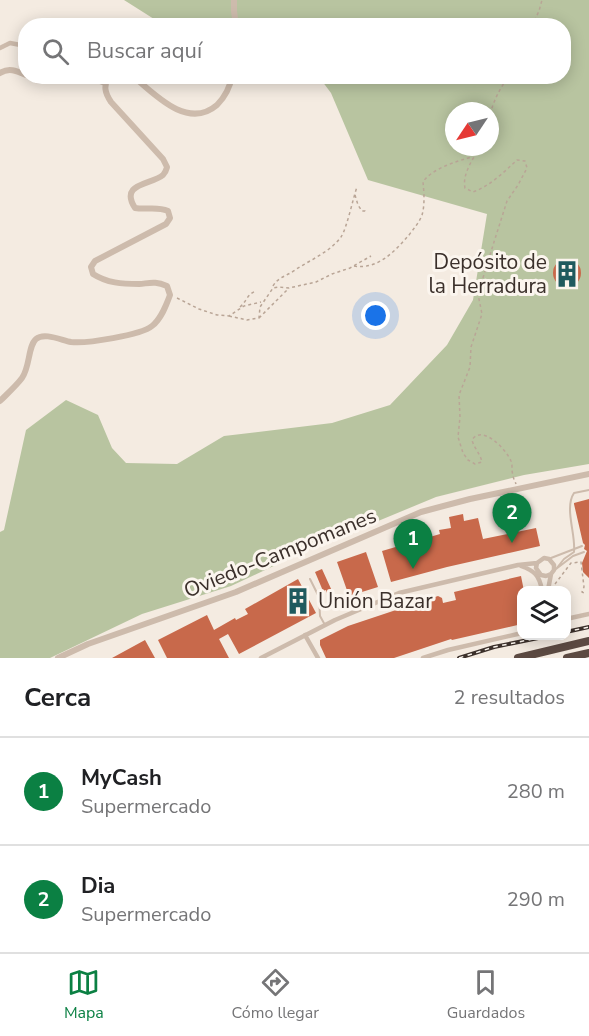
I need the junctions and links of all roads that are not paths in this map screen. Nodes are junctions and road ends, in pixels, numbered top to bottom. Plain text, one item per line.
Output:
1 (234, 0) edge
2 (235, 18) edge
3 (18, 44) edge
4 (0, 48) edge
5 (18, 72) edge
6 (0, 73) edge
7 (106, 84) edge
8 (142, 84) edge
9 (230, 84) edge
10 (0, 401) edge
11 (589, 474) edge
12 (589, 490) edge
13 (582, 546) dead end
14 (574, 549) junction
15 (584, 552) dead end
16 (549, 559) junction
17 (537, 563) junction
18 (518, 565) junction
19 (530, 569) junction
20 (554, 571) junction
21 (541, 575) junction
22 (310, 579) dead end
23 (540, 586) edge
24 (550, 586) edge
25 (589, 614) edge
26 (571, 618) edge
27 (325, 625) junction
28 (517, 634) edge
29 (305, 635) junction
30 (589, 641) edge
31 (589, 653) edge
32 (58, 658) edge
33 (261, 658) edge
34 (318, 658) edge
35 (423, 658) edge
36 (518, 658) edge
37 (567, 658) edge

1 - 2 street
3 - 4 street
5 - 6 street
7 - 10 street
8 - 9 street
11 - 32 street, Oviedo-Campomanes
12 - 14 lane
13 - 14 lane
14 - 16 lane
14 - 20 lane
15 - 20 lane
16 - 17 street
16 - 20 street
17 - 18 street
17 - 21 street
18 - 19 street
18 - 27 street
19 - 21 lane
19 - 23 street
20 - 21 street
20 - 24 street
22 - 27 lane
25 - 26 street
27 - 29 street
28 - 35 street
29 - 33 street
29 - 34 street
30 - 36 highway
31 - 37 highway

